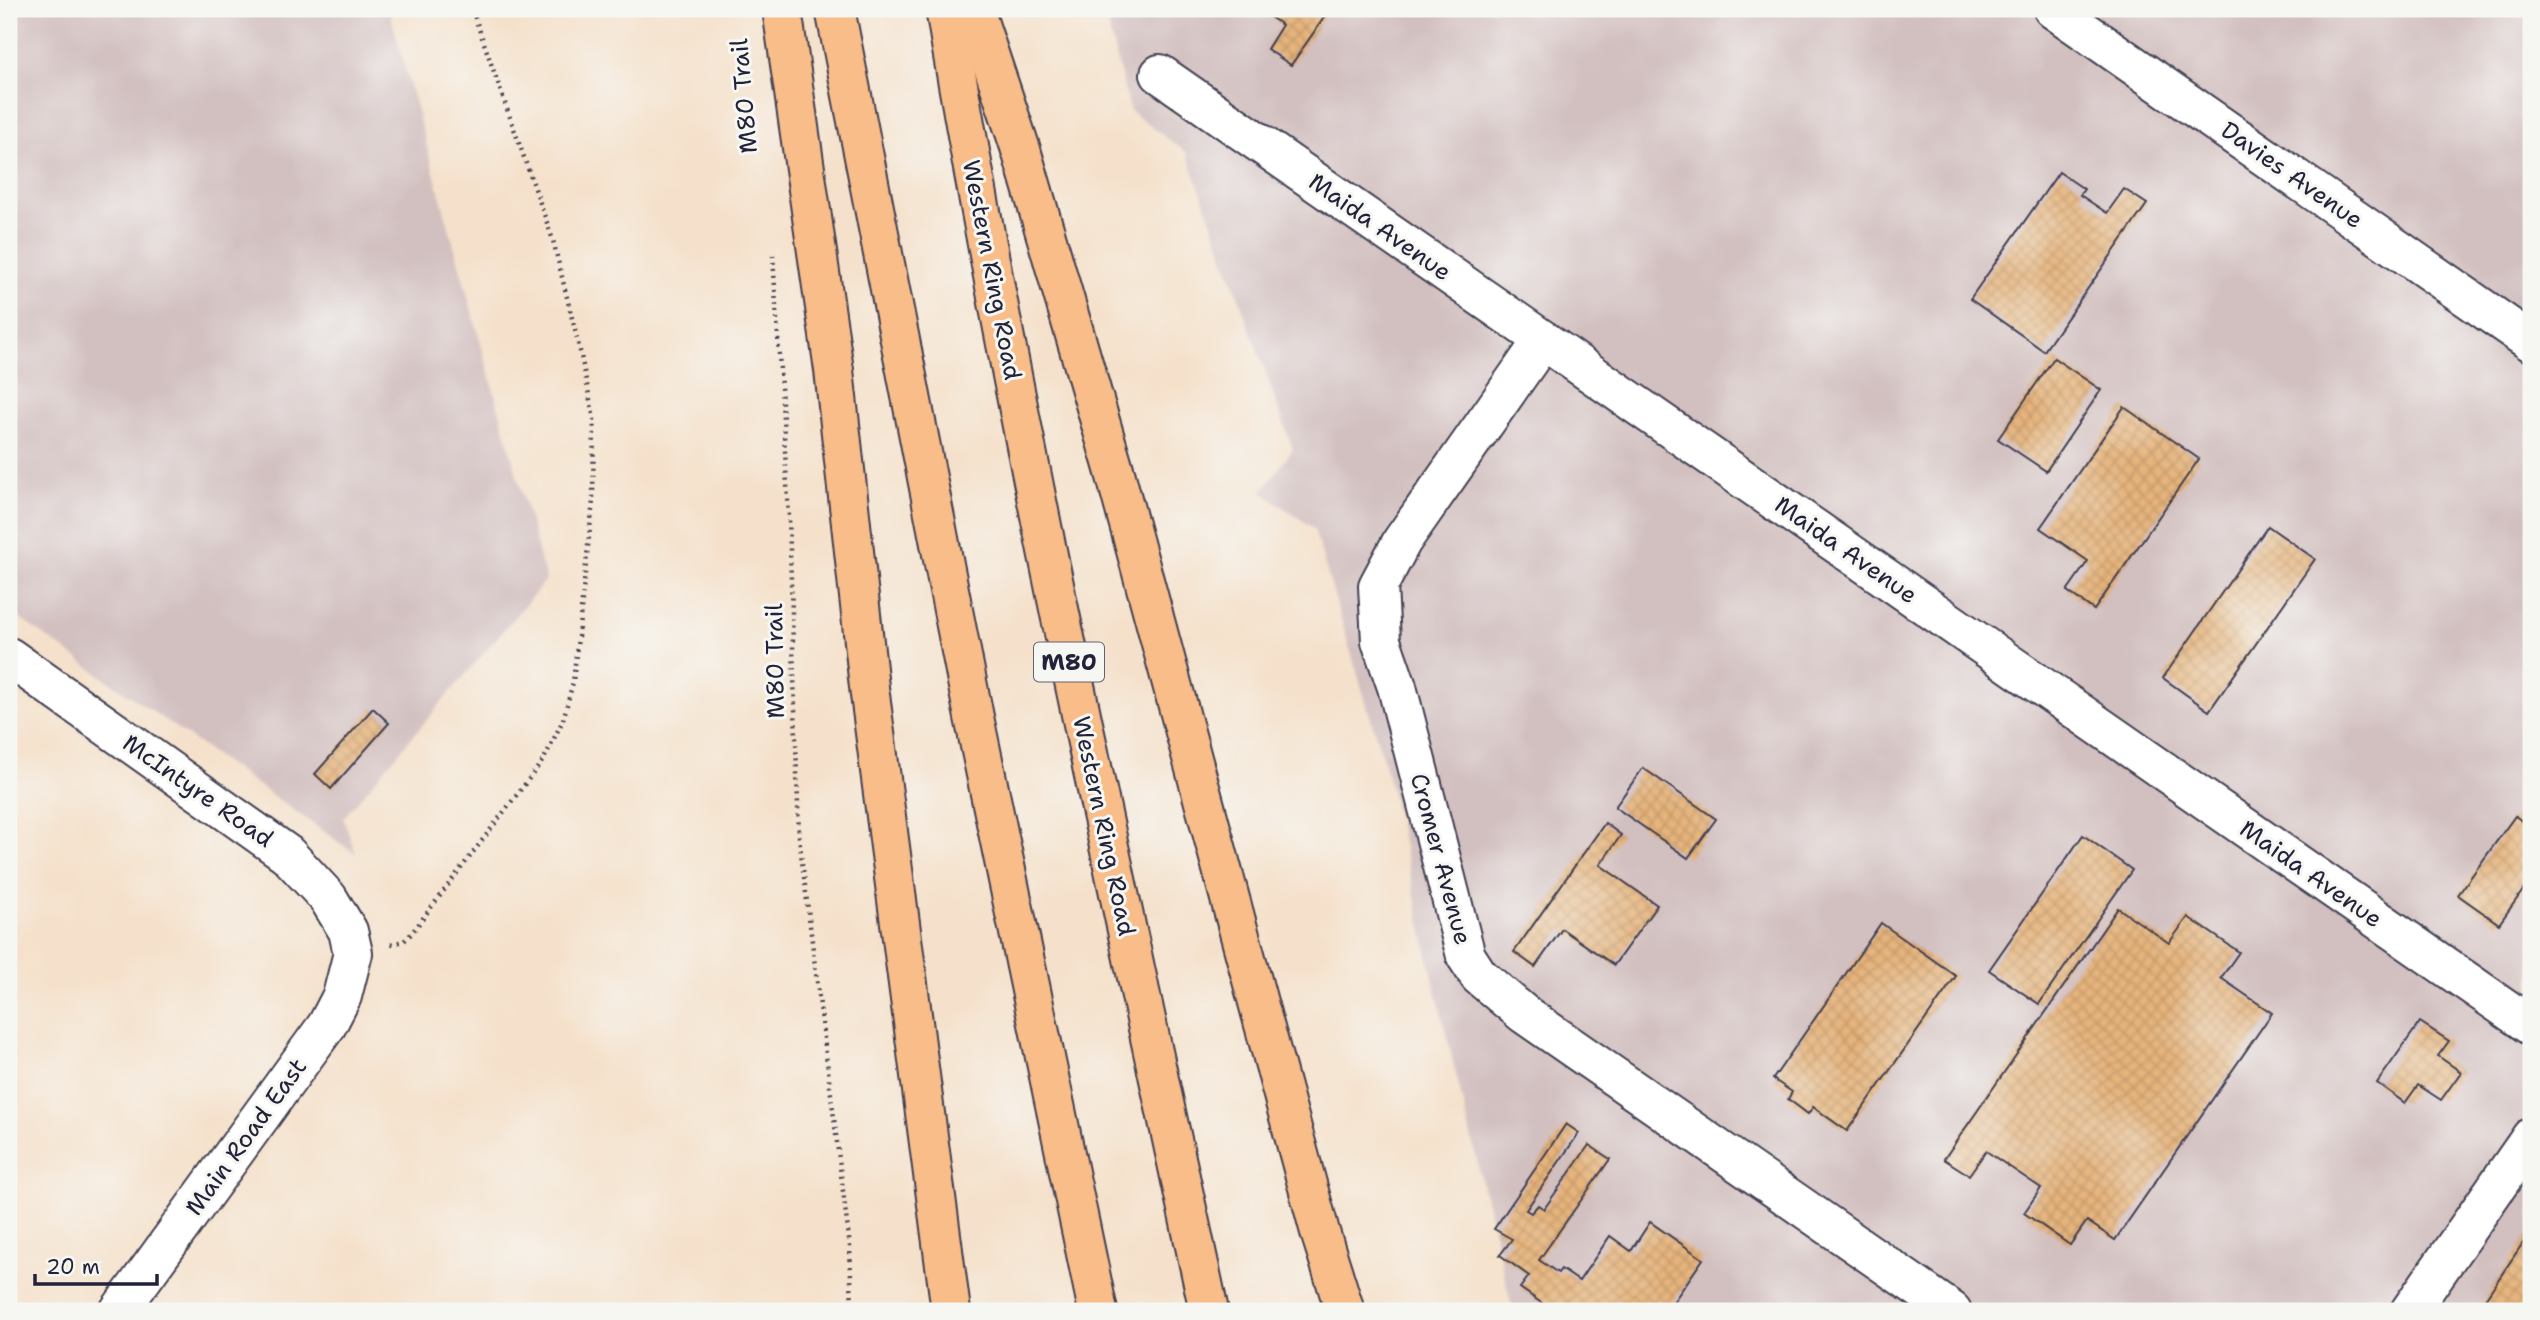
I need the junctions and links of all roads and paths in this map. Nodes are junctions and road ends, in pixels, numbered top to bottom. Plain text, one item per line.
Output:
1 (472, 9) edge
2 (782, 9) edge
3 (835, 9) edge
4 (945, 9) edge
5 (974, 9) edge
6 (2053, 9) edge
7 (1160, 74) dead end
8 (773, 242) dead end
9 (1543, 340) junction
10 (2531, 342) edge
11 (9, 657) edge
12 (353, 953) junction
13 (2531, 1026) edge
14 (2531, 1136) edge
15 (119, 1311) edge
16 (852, 1311) edge
17 (951, 1311) edge
18 (1098, 1311) edge
19 (1209, 1311) edge
20 (1345, 1311) edge
21 (1952, 1311) edge
22 (2410, 1311) edge

1 - 12 path
2 - 17 highway
3 - 18 highway
4 - 19 highway, Western Ring Road / M80
5 - 20 highway
6 - 10 street, Davies Avenue
7 - 9 street, Maida Avenue
8 - 16 path, M80 Trail
9 - 13 street, Maida Avenue
9 - 21 street, Cromer Avenue
11 - 12 street, McIntyre Road
12 - 15 street, Main Road East
14 - 22 street

